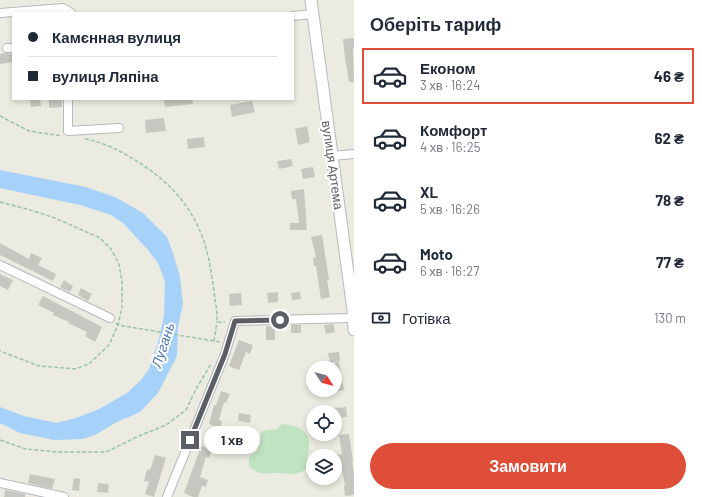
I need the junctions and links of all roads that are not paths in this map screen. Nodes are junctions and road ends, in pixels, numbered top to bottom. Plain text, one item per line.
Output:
1 (311, 0) edge
2 (12, 12) edge
3 (13, 12) edge
4 (71, 12) edge
5 (0, 13) edge
6 (313, 14) junction
7 (294, 16) edge
8 (68, 100) edge
9 (119, 128) dead end
10 (354, 154) edge
11 (332, 156) junction
12 (0, 265) edge
13 (352, 314) edge
14 (110, 318) dead end
15 (354, 330) edge
16 (0, 483) edge
17 (64, 497) edge
18 (167, 497) edge

1 - 6 street, вулиця Артема
2 - 5 street
3 - 4 street
6 - 7 street
6 - 11 street, вулиця Артема
8 - 9 street
10 - 11 street
11 - 13 street, вулиця Артема
12 - 14 street
13 - 15 street, вулиця Артема
13 - 18 street
16 - 17 street

